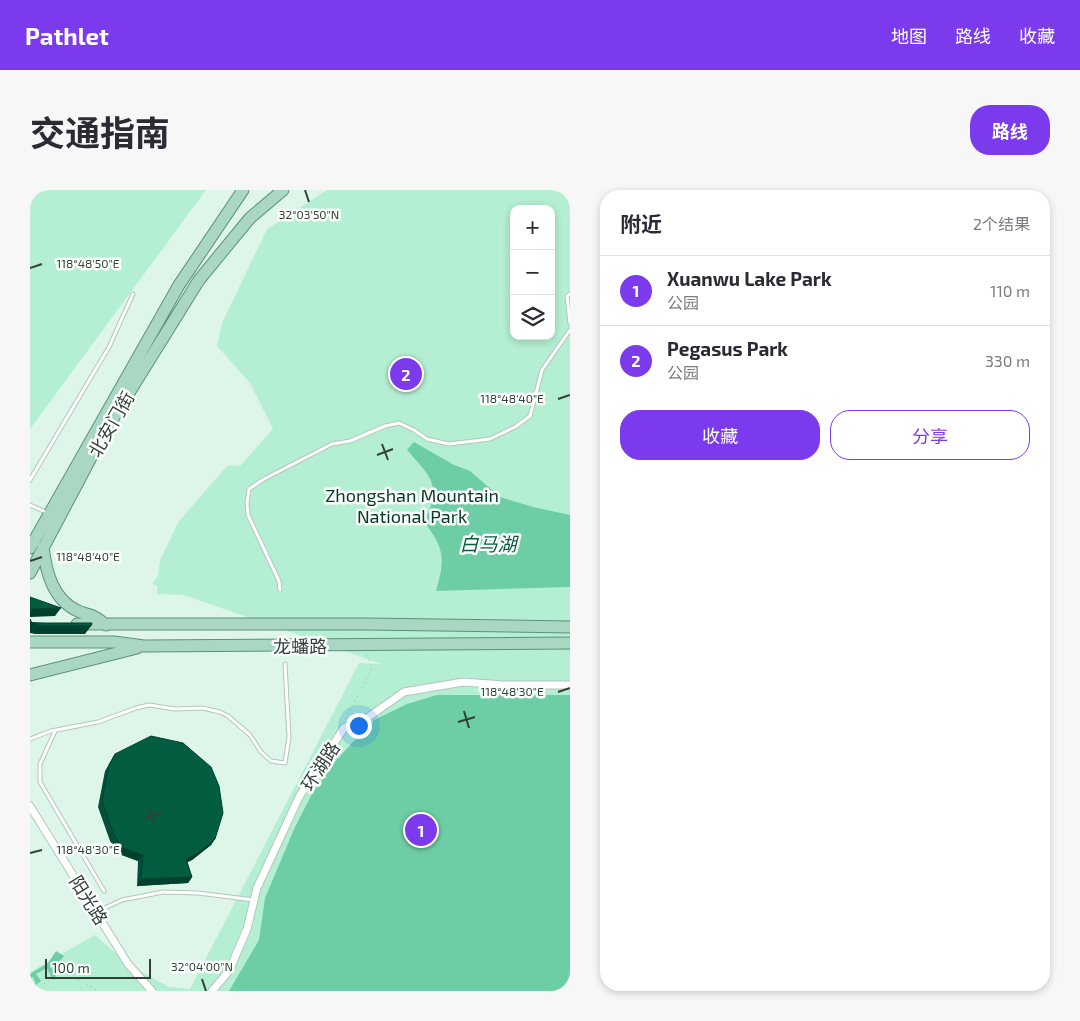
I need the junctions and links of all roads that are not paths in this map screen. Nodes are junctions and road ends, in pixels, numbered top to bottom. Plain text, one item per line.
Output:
1 (243, 190) edge
2 (282, 190) edge
3 (133, 294) dead end
4 (570, 294) edge
5 (570, 323) edge
6 (570, 330) edge
7 (30, 480) edge
8 (30, 505) edge
9 (49, 514) junction
10 (30, 548) edge
11 (43, 548) junction
12 (30, 573) edge
13 (280, 590) dead end
14 (68, 624) edge
15 (106, 625) junction
16 (570, 626) edge
17 (30, 642) edge
18 (570, 643) edge
19 (144, 646) junction
20 (285, 664) dead end
21 (30, 675) edge
22 (570, 684) edge
23 (55, 730) junction
24 (30, 739) edge
25 (30, 806) edge
26 (104, 891) dead end
27 (254, 900) junction
28 (96, 912) junction
29 (152, 991) edge
30 (212, 991) edge

1 - 9 main road
2 - 11 main road, 北安门街
3 - 7 lane
4 - 5 lane
6 - 13 lane
8 - 9 lane
9 - 10 main road
11 - 12 main road, 北安门街
11 - 15 main road
14 - 15 main road, 龙蟠路
15 - 16 main road, 龙蟠路
17 - 19 main road, 龙蟠路
18 - 19 main road, 龙蟠路
19 - 21 main road
20 - 23 lane
22 - 27 street, 环湖路
23 - 24 lane
23 - 26 lane
25 - 28 street, 阳光路
27 - 28 lane
27 - 30 street, 环湖路
28 - 29 street, 阳光路

